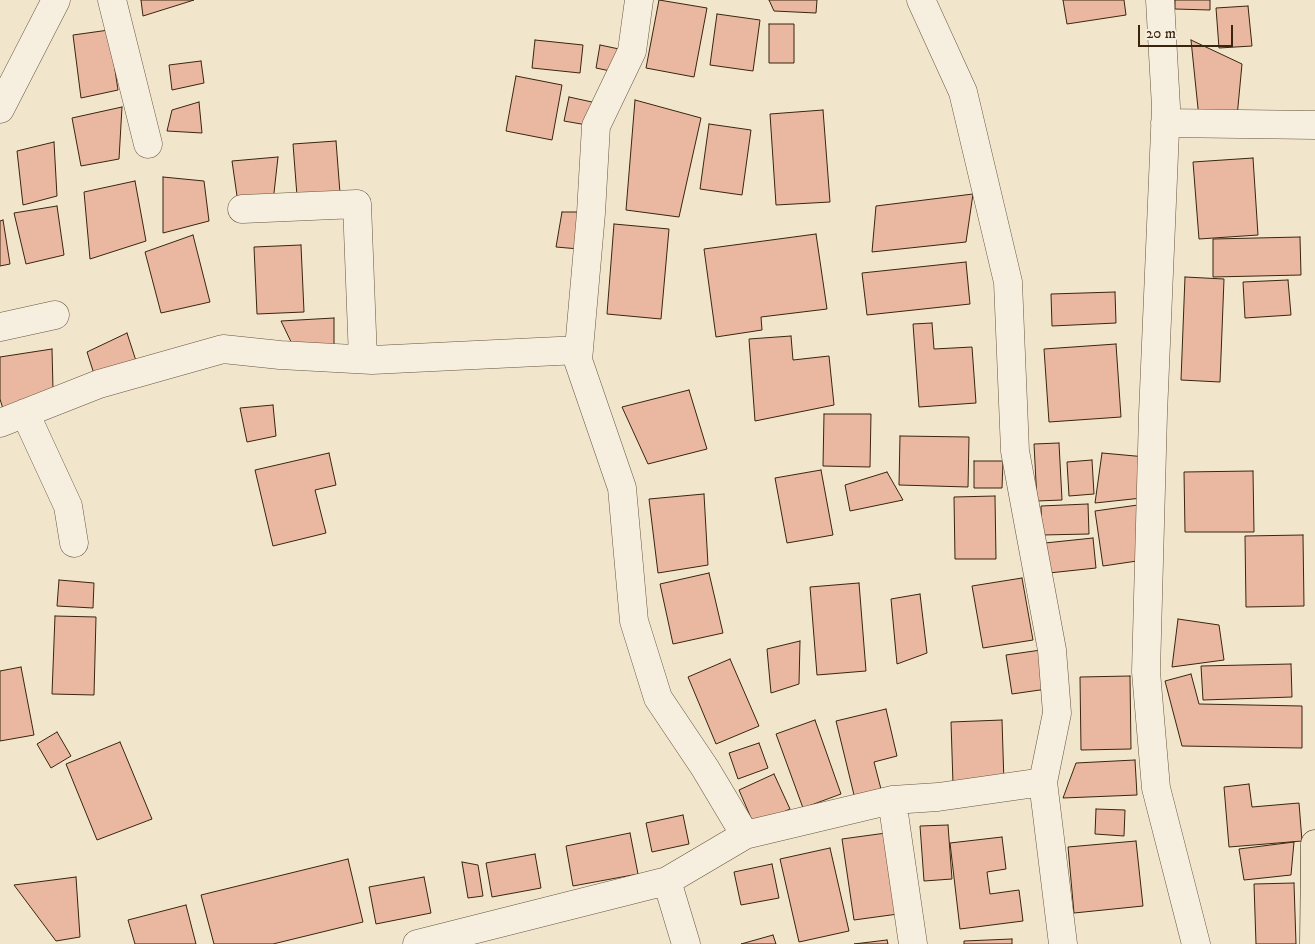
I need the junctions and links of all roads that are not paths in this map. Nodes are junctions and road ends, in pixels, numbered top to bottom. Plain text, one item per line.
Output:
1 (56, 0) edge
2 (112, 0) edge
3 (639, 0) edge
4 (921, 0) edge
5 (1160, 0) edge
6 (0, 108) edge
7 (1165, 122) junction
8 (1315, 125) edge
9 (148, 144) dead end
10 (242, 209) dead end
11 (55, 315) dead end
12 (0, 327) edge
13 (579, 350) junction
14 (363, 359) junction
15 (25, 413) junction
16 (0, 423) edge
17 (74, 543) dead end
18 (1043, 782) junction
19 (892, 800) junction
20 (745, 835) junction
21 (1315, 844) edge
22 (667, 881) junction
23 (417, 944) edge
24 (686, 944) edge
25 (913, 944) edge
26 (1063, 944) edge
27 (1196, 944) edge
28 (1314, 944) edge

1 - 6 street
2 - 9 street
3 - 13 street
4 - 18 street
5 - 7 street
7 - 8 street
7 - 27 street
10 - 14 street
11 - 12 street
13 - 14 street
13 - 20 street
14 - 15 street
15 - 16 street
15 - 17 street
18 - 19 street
18 - 26 street
19 - 20 street
19 - 25 street
20 - 22 street
21 - 28 highway
22 - 23 street
22 - 24 street

